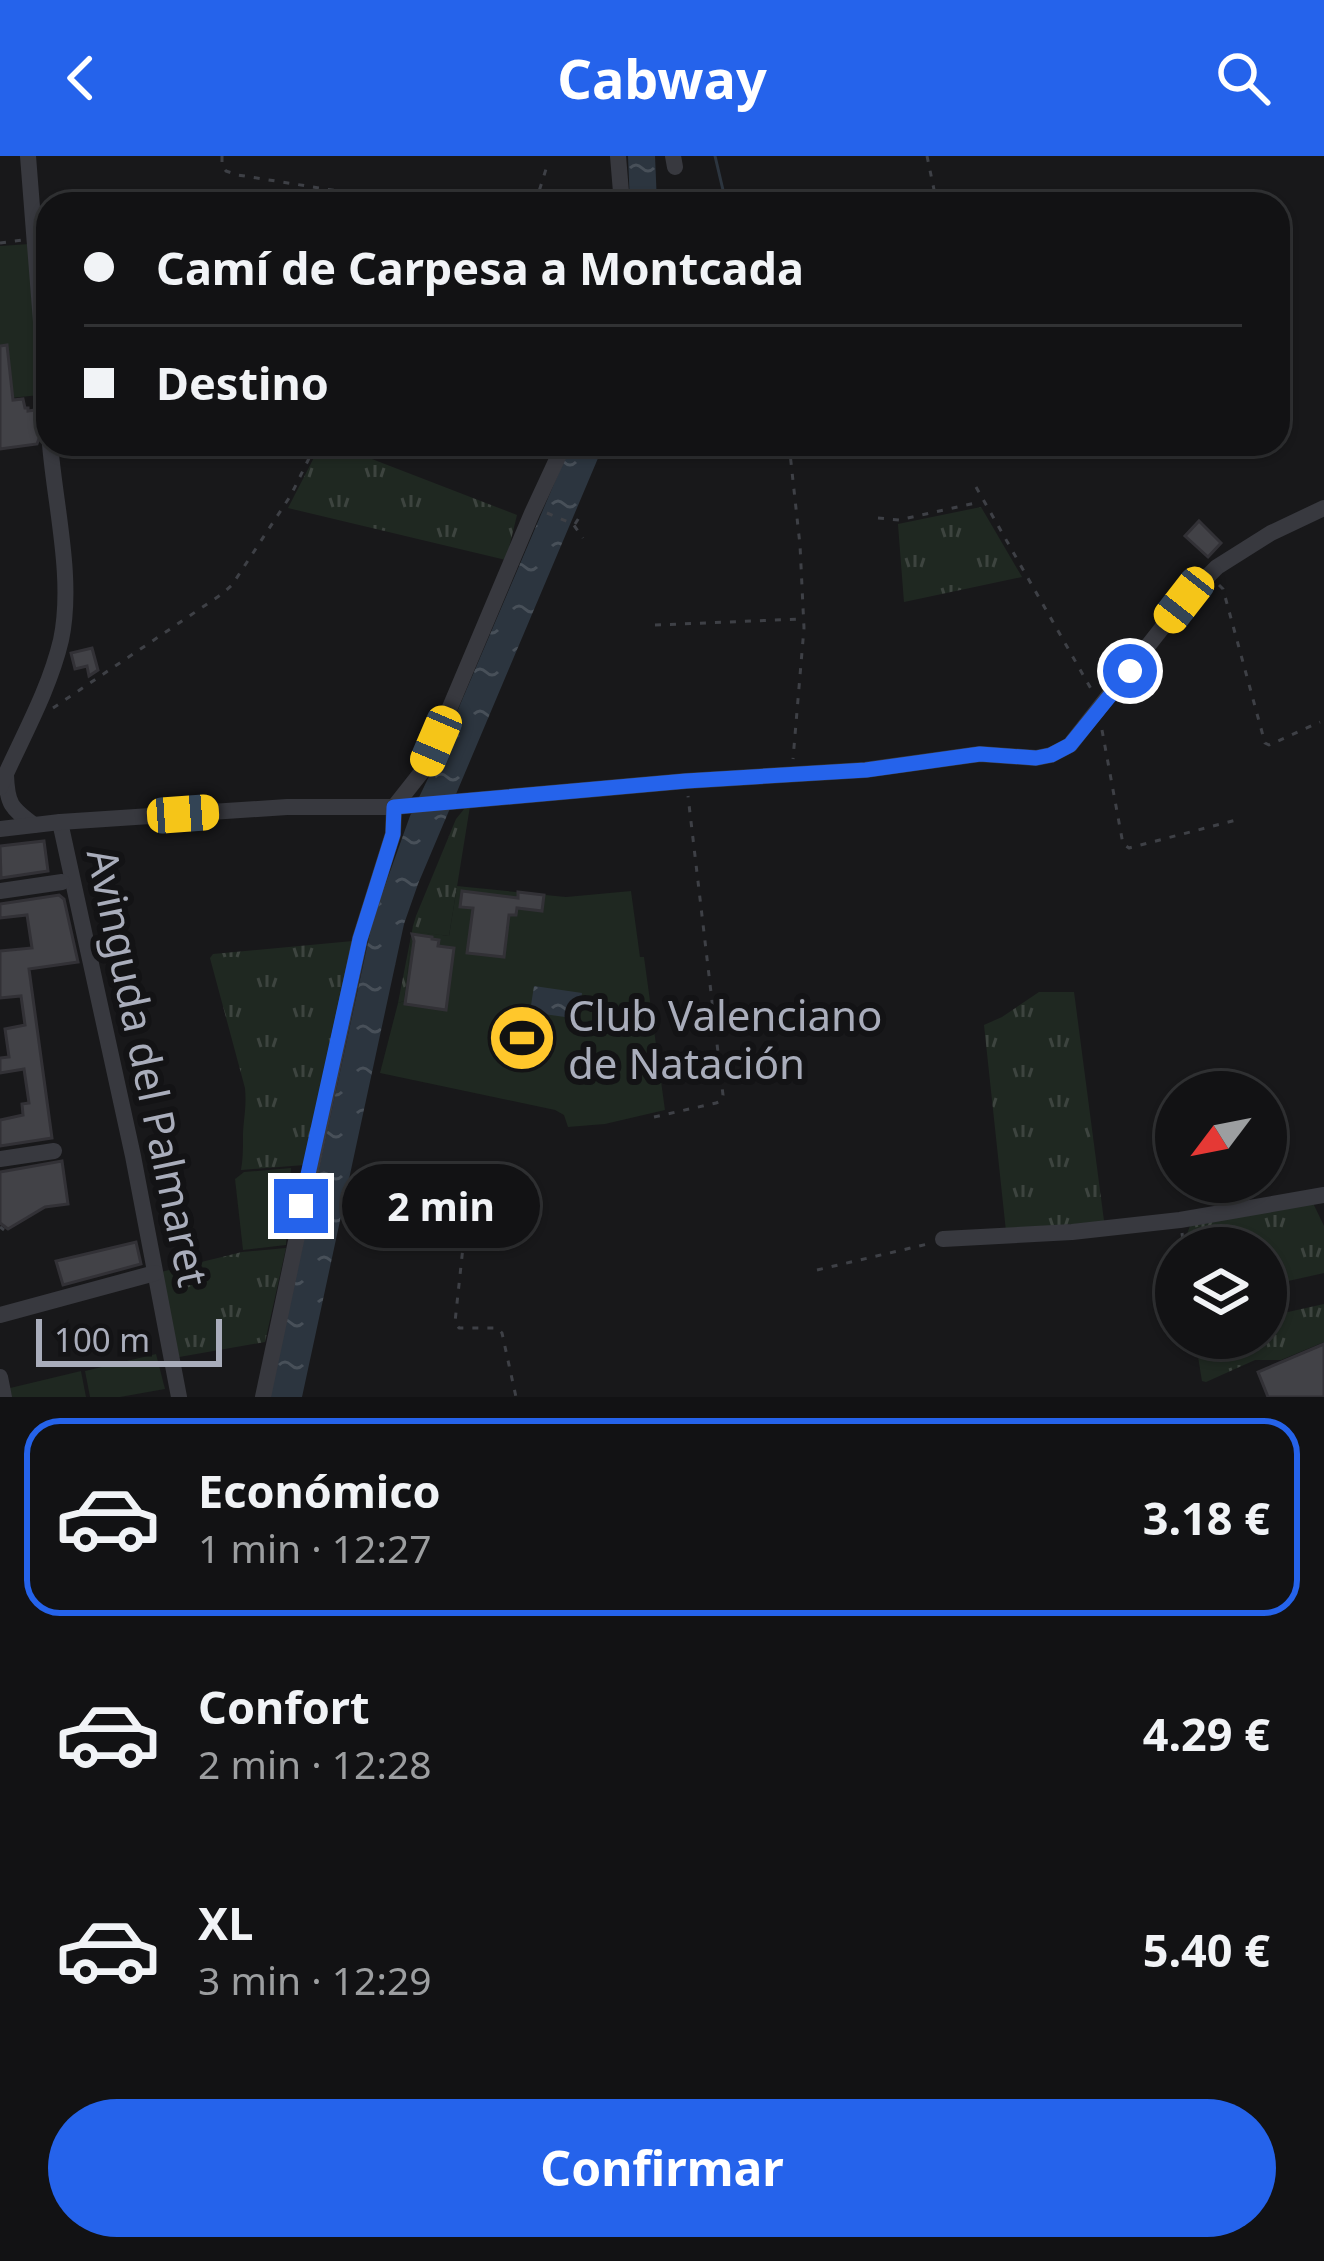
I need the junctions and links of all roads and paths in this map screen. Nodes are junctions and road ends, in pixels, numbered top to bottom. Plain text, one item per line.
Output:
1 (28, 156) edge
2 (222, 156) edge
3 (618, 156) edge
4 (927, 156) edge
5 (547, 166) dead end
6 (344, 192) edge
7 (539, 192) edge
8 (621, 192) edge
9 (935, 192) edge
10 (35, 239) junction
11 (0, 242) edge
12 (36, 252) edge
13 (51, 456) edge
14 (310, 456) edge
15 (558, 456) edge
16 (790, 456) edge
17 (976, 487) dead end
18 (982, 502) junction
19 (534, 508) junction
20 (1324, 508) edge
21 (582, 513) dead end
22 (878, 518) dead end
23 (573, 524) junction
24 (583, 538) dead end
25 (1210, 574) junction
26 (803, 619) junction
27 (655, 625) dead end
28 (1100, 708) junction
29 (50, 711) dead end
30 (1320, 722) dead end
31 (791, 776) junction
32 (3, 781) edge
33 (686, 781) junction
34 (398, 806) junction
35 (1240, 819) dead end
36 (5, 820) edge
37 (61, 822) junction
38 (62, 882) dead end
39 (0, 891) edge
40 (654, 1117) dead end
41 (53, 1151) dead end
42 (0, 1159) edge
43 (1324, 1195) edge
44 (380, 1223) dead end
45 (943, 1239) joint
46 (818, 1270) dead end
47 (155, 1273) junction
48 (0, 1315) edge
49 (0, 1377) edge
50 (4, 1397) edge
51 (178, 1397) edge
52 (262, 1397) edge
53 (516, 1397) edge

1 - 10 street
2 - 6 path
3 - 8 street
4 - 9 path
5 - 7 path
10 - 11 path
10 - 12 street
13 - 32 street
14 - 29 path
15 - 19 street
16 - 26 path
17 - 18 path
18 - 22 path
18 - 28 path
19 - 23 path
19 - 34 street
20 - 25 street
21 - 23 path
23 - 24 path
25 - 28 street
25 - 30 path
26 - 27 path
26 - 31 path
28 - 31 street
28 - 35 path
31 - 33 street
32 - 36 street
33 - 34 street
33 - 40 path
34 - 37 street
34 - 52 street
36 - 37 street
37 - 47 street, Avinguda del Palmaret
38 - 39 street
41 - 42 street
43 - 45 street
44 - 53 path
45 - 46 path
47 - 48 street
47 - 51 street, Avinguda del Palmaret
49 - 50 street

